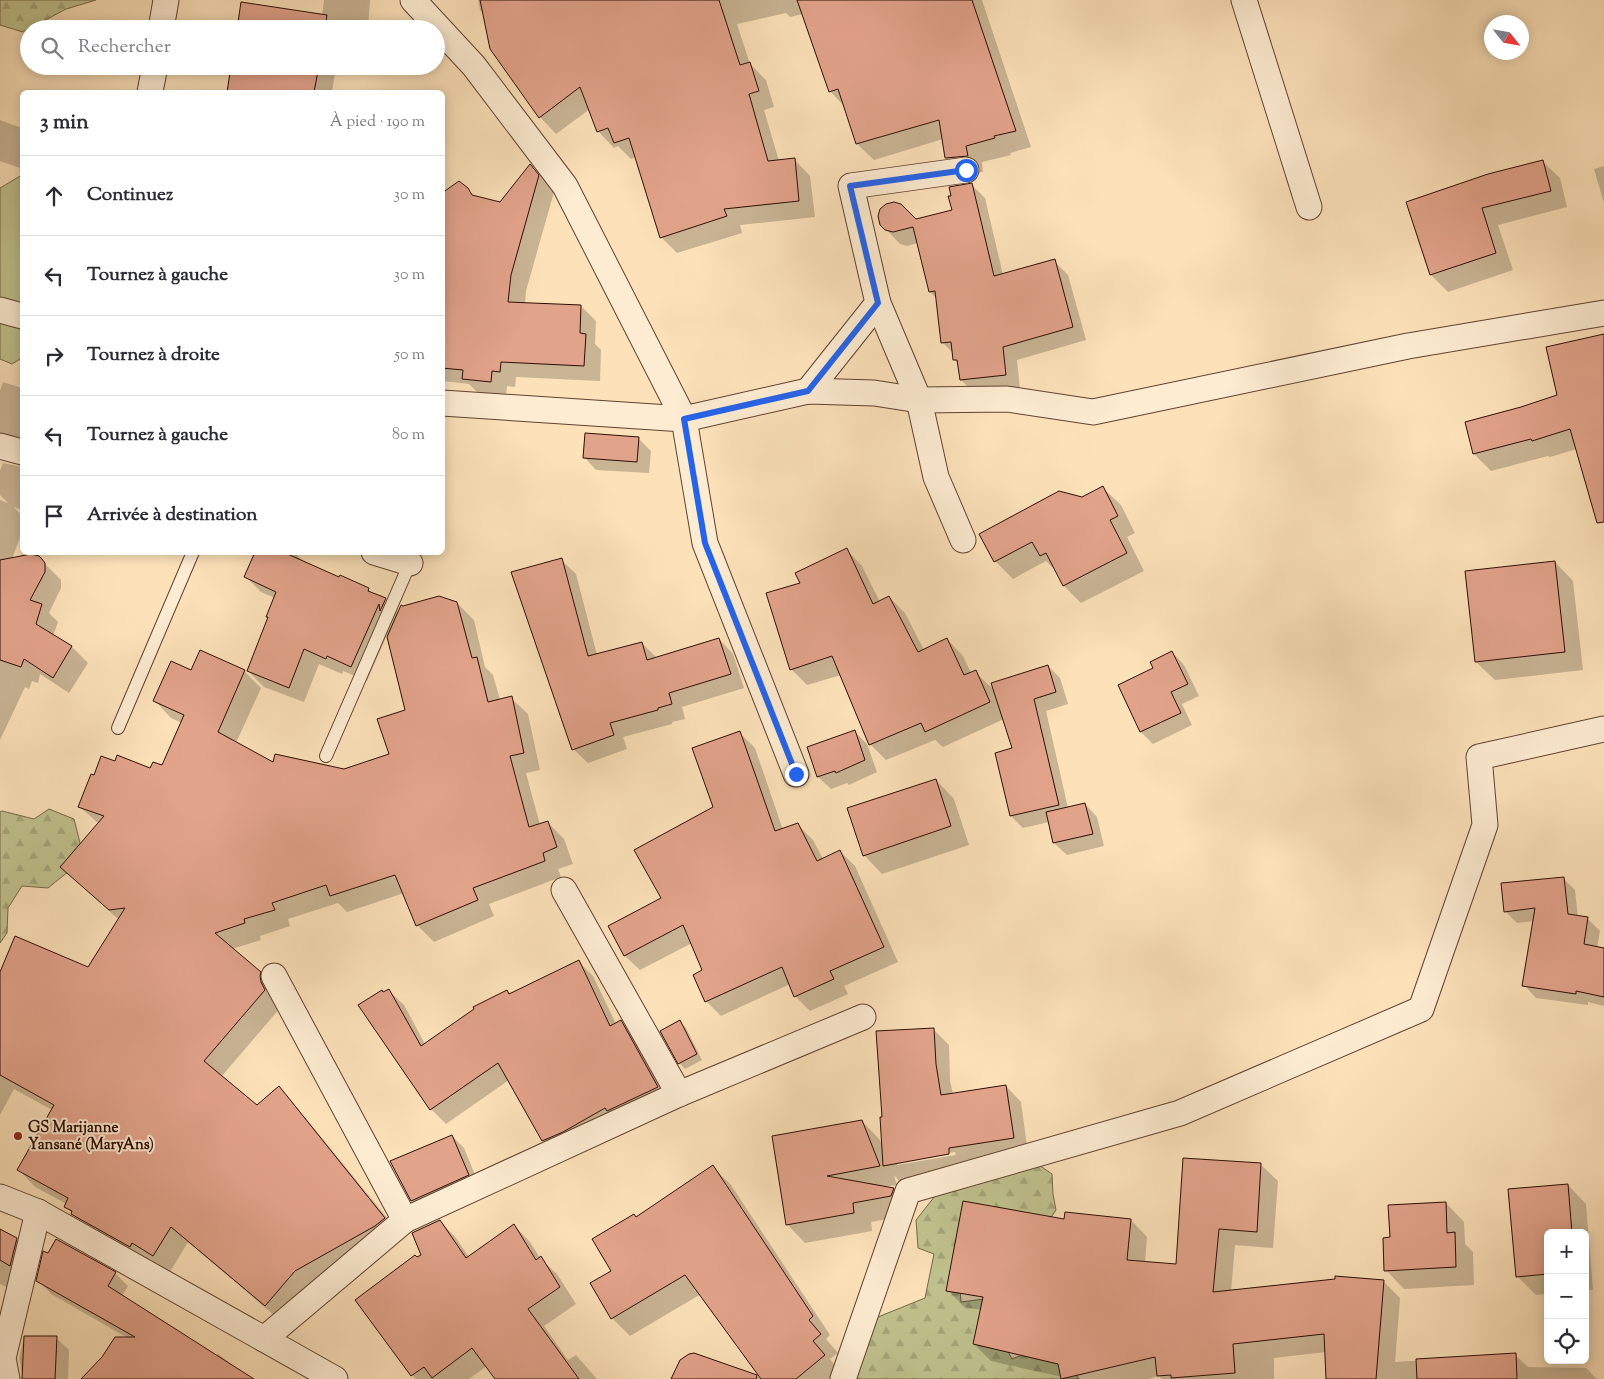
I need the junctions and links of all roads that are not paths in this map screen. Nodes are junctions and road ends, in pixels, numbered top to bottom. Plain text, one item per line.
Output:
1 (166, 0) edge
2 (413, 0) edge
3 (1244, 0) edge
4 (163, 20) edge
5 (431, 20) edge
6 (445, 35) edge
7 (153, 75) edge
8 (150, 90) edge
9 (966, 170) dead end
10 (1309, 207) dead end
11 (878, 303) junction
12 (0, 310) edge
13 (1604, 313) edge
14 (20, 315) edge
15 (808, 391) junction
16 (919, 400) junction
17 (445, 403) edge
18 (684, 419) junction
19 (0, 446) edge
20 (20, 451) edge
21 (963, 540) dead end
22 (192, 555) edge
23 (384, 555) edge
24 (410, 563) joint
25 (118, 728) dead end
26 (1604, 729) edge
27 (326, 756) dead end
28 (796, 774) dead end
29 (564, 890) dead end
30 (274, 976) dead end
31 (863, 1017) dead end
32 (679, 1094) junction
33 (0, 1197) edge
34 (38, 1212) junction
35 (405, 1220) junction
36 (264, 1339) junction
37 (7, 1379) edge
38 (335, 1379) edge
39 (843, 1379) edge

1 - 4 street
2 - 5 street
3 - 10 street
6 - 18 street
7 - 8 street
9 - 11 street
11 - 15 street
11 - 16 street
12 - 14 street
13 - 16 street
15 - 16 street
15 - 18 street
16 - 21 street
17 - 18 street
18 - 28 street
19 - 20 street
22 - 25 lane
23 - 24 street
24 - 27 lane
26 - 39 street
29 - 32 street
30 - 35 street
31 - 32 street
32 - 35 street
33 - 34 street
34 - 36 street
34 - 37 street
35 - 36 street
36 - 38 street

